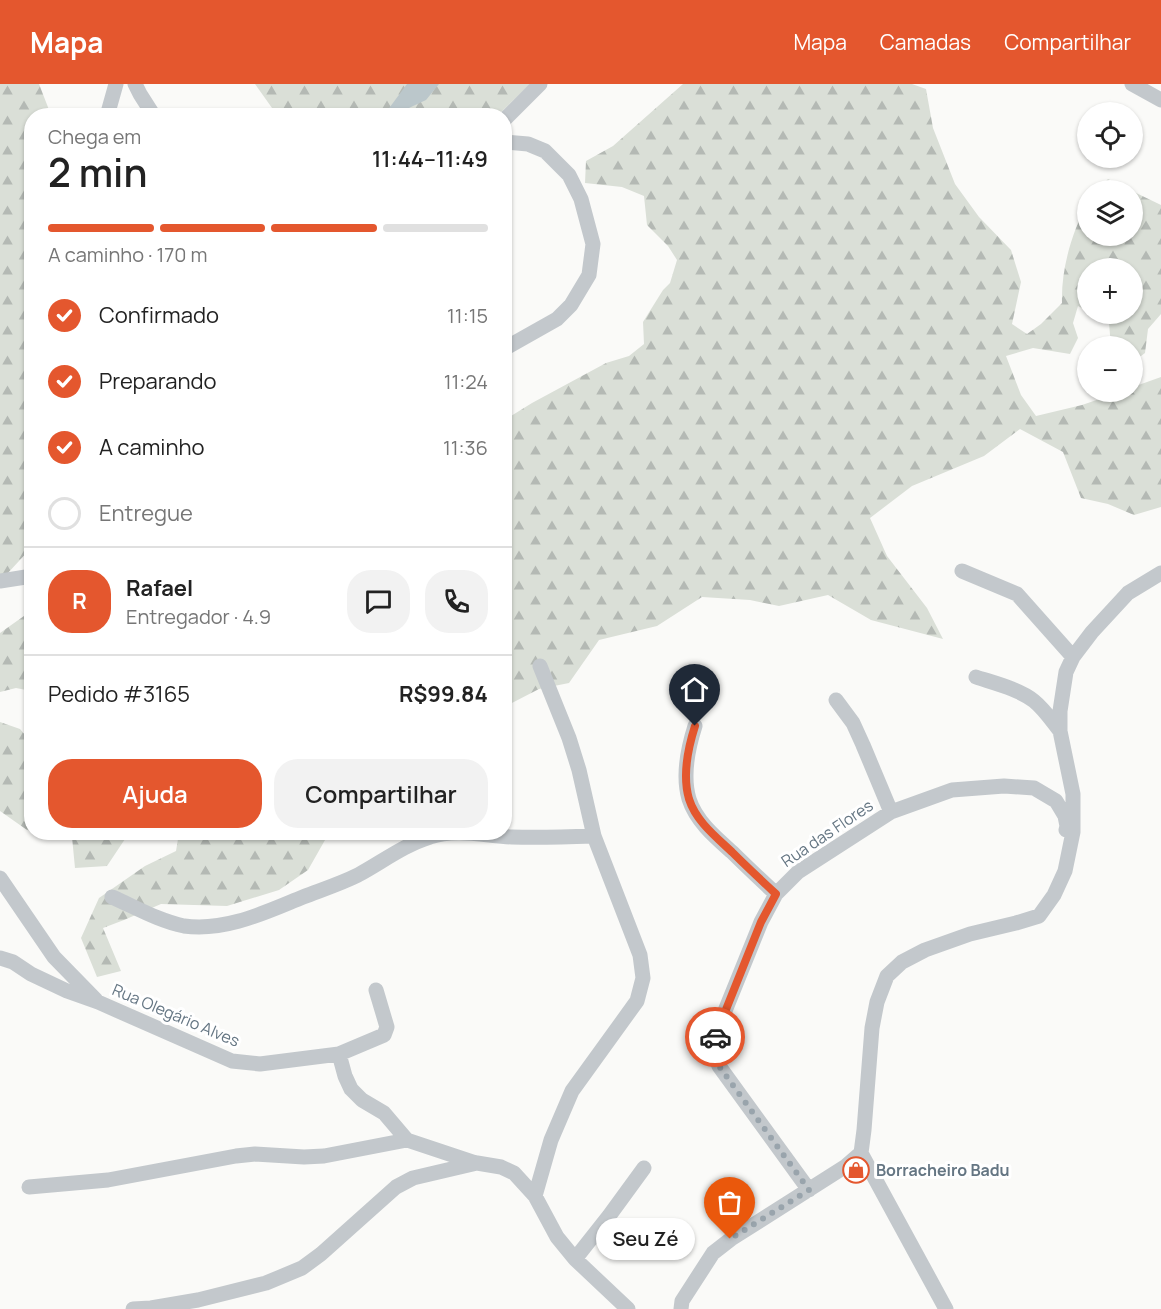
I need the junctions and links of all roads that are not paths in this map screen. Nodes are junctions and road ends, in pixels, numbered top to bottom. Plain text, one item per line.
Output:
1 (116, 84) edge
2 (135, 84) edge
3 (540, 84) edge
4 (1132, 84) edge
5 (1161, 100) edge
6 (109, 108) edge
7 (149, 108) edge
8 (512, 110) edge
9 (512, 143) edge
10 (512, 344) edge
11 (962, 571) dead end
12 (1161, 573) edge
13 (24, 577) edge
14 (0, 581) edge
15 (1073, 657) junction
16 (540, 666) dead end
17 (976, 676) dead end
18 (836, 700) dead end
19 (695, 726) dead end
20 (1060, 731) junction
21 (891, 812) junction
22 (594, 836) junction
23 (512, 837) edge
24 (423, 840) edge
25 (0, 878) edge
26 (776, 894) junction
27 (1054, 895) junction
28 (112, 897) dead end
29 (0, 958) edge
30 (376, 990) dead end
31 (98, 1002) junction
32 (339, 1054) junction
33 (406, 1140) junction
34 (861, 1153) junction
35 (477, 1164) junction
36 (644, 1168) dead end
37 (29, 1187) dead end
38 (809, 1190) junction
39 (535, 1196) junction
40 (574, 1259) junction
41 (133, 1309) edge
42 (628, 1309) edge
43 (681, 1309) edge
44 (946, 1309) edge

1 - 6 street
2 - 7 street
3 - 8 street
4 - 5 street
9 - 10 street
11 - 15 street
12 - 15 street
13 - 14 street
15 - 20 street
16 - 22 street
17 - 20 street
18 - 21 street
19 - 26 street
20 - 27 street
21 - 26 street, Rua das Flores
21 - 27 street, Rua das Flores
22 - 23 street
22 - 39 street
24 - 28 street
25 - 31 street
26 - 38 street, Rua das Flores
27 - 34 street
29 - 31 street, Rua Olegário Alves
30 - 32 street, Rua Olegário Alves
31 - 32 street, Rua Olegário Alves
32 - 33 street
33 - 35 street
33 - 37 street
34 - 38 street
34 - 44 street
35 - 39 street
35 - 41 street
36 - 40 street
38 - 43 street
39 - 40 street
40 - 42 street

